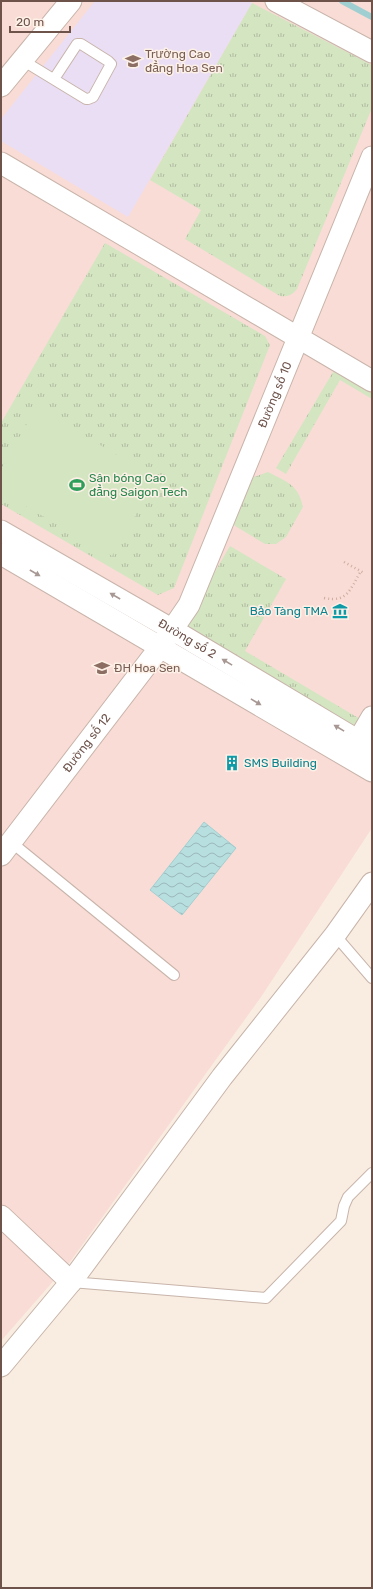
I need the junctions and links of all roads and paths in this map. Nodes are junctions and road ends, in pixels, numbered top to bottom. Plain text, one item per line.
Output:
1 (71, 1) edge
2 (276, 1) edge
3 (372, 52) edge
4 (22, 60) junction
5 (54, 80) junction
6 (1, 86) edge
7 (372, 157) edge
8 (1, 162) edge
9 (299, 337) junction
10 (372, 380) edge
11 (1, 531) edge
12 (1, 554) edge
13 (344, 562) dead end
14 (361, 571) junction
15 (364, 573) dead end
16 (324, 598) dead end
17 (167, 638) junction
18 (372, 717) edge
19 (360, 749) edge
20 (372, 771) edge
21 (6, 849) edge
22 (372, 882) edge
23 (335, 935) junction
24 (174, 975) dead end
25 (372, 978) edge
26 (372, 1173) edge
27 (1, 1216) edge
28 (70, 1282) junction
29 (1, 1366) edge

1 - 4 street
2 - 3 street
4 - 5 lane
4 - 6 street
5 - 5 lane
7 - 9 street, Đường số 10
8 - 9 street
9 - 10 street
9 - 17 street, Đường số 10
17 -> 11 street, Đường số 2
12 -> 17 street, Đường số 2
13 - 14 path
14 - 15 path
14 - 16 path
17 - 19 street, Đường số 2
17 - 21 street, Đường số 12
18 - 19 street
19 - 20 street, Đường số 2
21 - 24 lane
22 - 23 street
23 - 25 lane
23 - 28 street
26 - 28 lane
27 - 28 street
28 - 29 street

